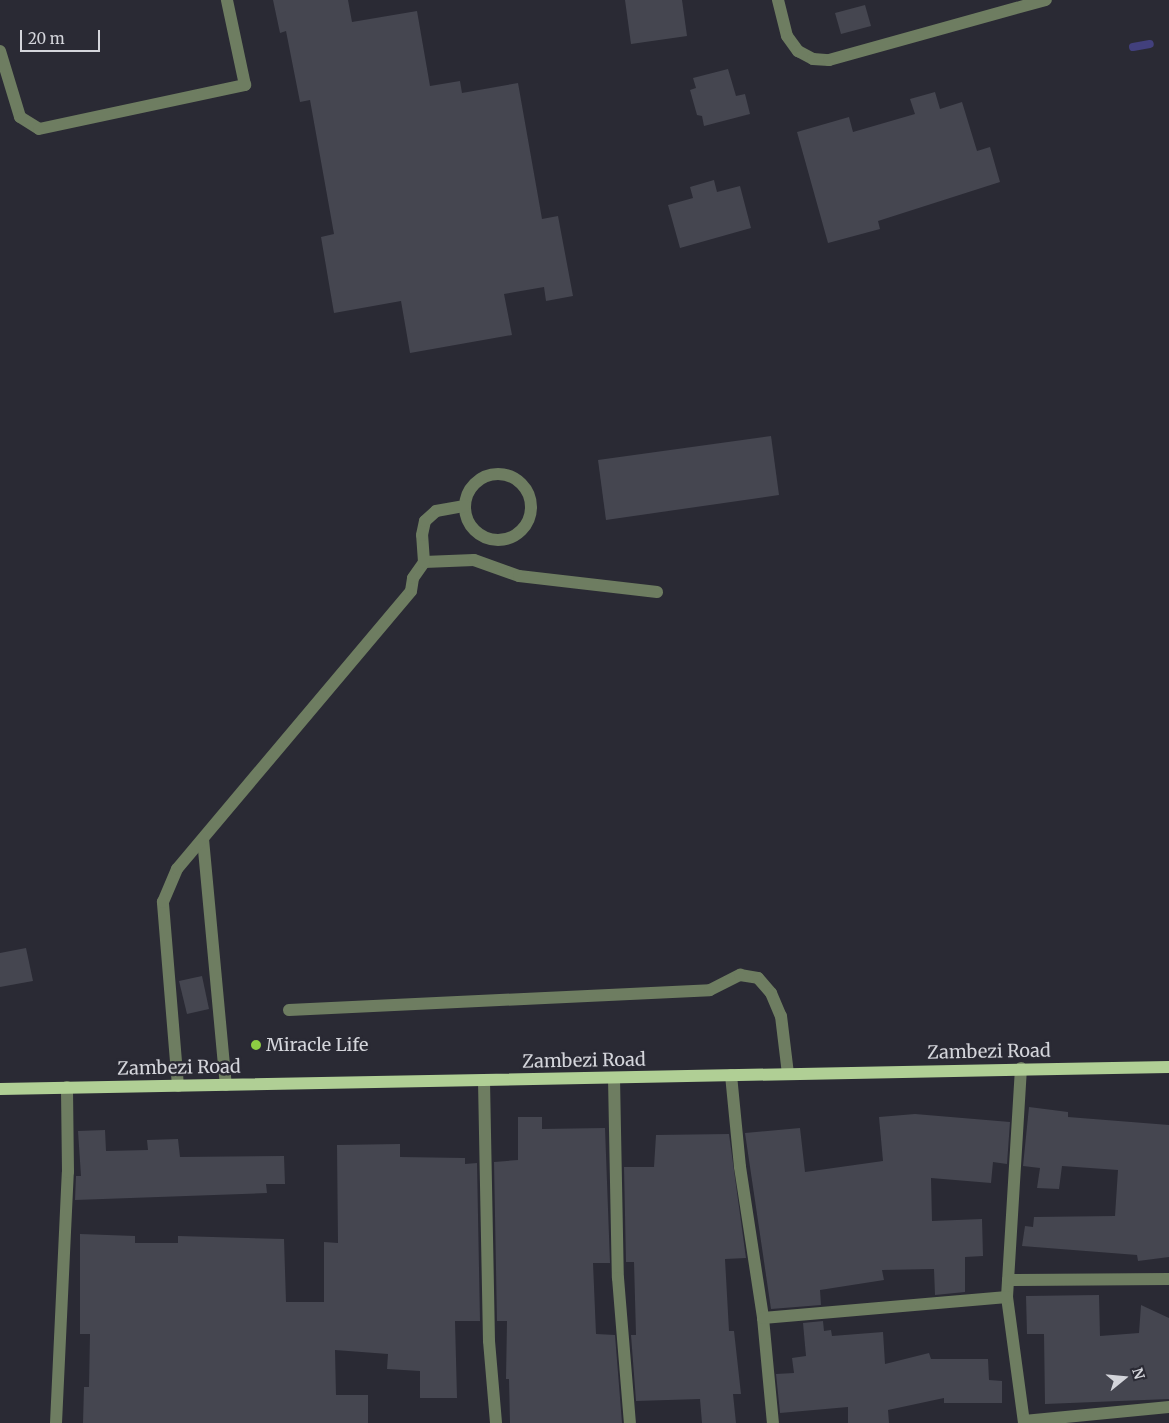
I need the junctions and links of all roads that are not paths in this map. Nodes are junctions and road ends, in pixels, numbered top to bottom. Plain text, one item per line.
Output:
1 (227, 0) edge
2 (778, 0) edge
3 (1046, 0) edge
4 (0, 51) edge
5 (465, 506) junction
6 (424, 562) junction
7 (657, 592) dead end
8 (203, 839) junction
9 (289, 1010) dead end
10 (1169, 1067) edge
11 (1021, 1068) junction
12 (788, 1074) junction
13 (731, 1075) junction
14 (614, 1078) junction
15 (484, 1081) junction
16 (226, 1085) junction
17 (178, 1086) junction
18 (67, 1087) junction
19 (0, 1089) edge
20 (1169, 1279) edge
21 (1008, 1280) junction
22 (1007, 1297) junction
23 (763, 1318) junction
24 (1169, 1407) edge
25 (1024, 1422) edge
26 (56, 1423) edge
27 (496, 1423) edge
28 (630, 1423) edge
29 (773, 1423) edge

1 - 4 street
2 - 3 street
5 - 5 street
5 - 6 street
6 - 7 street
6 - 8 street
8 - 16 street
8 - 17 street
9 - 12 street
10 - 11 main road, Zambezi Road
11 - 12 main road, Zambezi Road
11 - 21 street
12 - 13 main road, Zambezi Road
13 - 14 main road, Zambezi Road
13 - 23 street
14 - 15 main road, Zambezi Road
14 - 28 street
15 - 16 main road, Zambezi Road
15 - 27 street
16 - 17 main road, Zambezi Road
17 - 18 main road, Zambezi Road
18 - 19 main road, Zambezi Road
18 - 26 street
20 - 21 street
21 - 22 street
22 - 23 street
22 - 25 street
23 - 29 street
24 - 25 street

